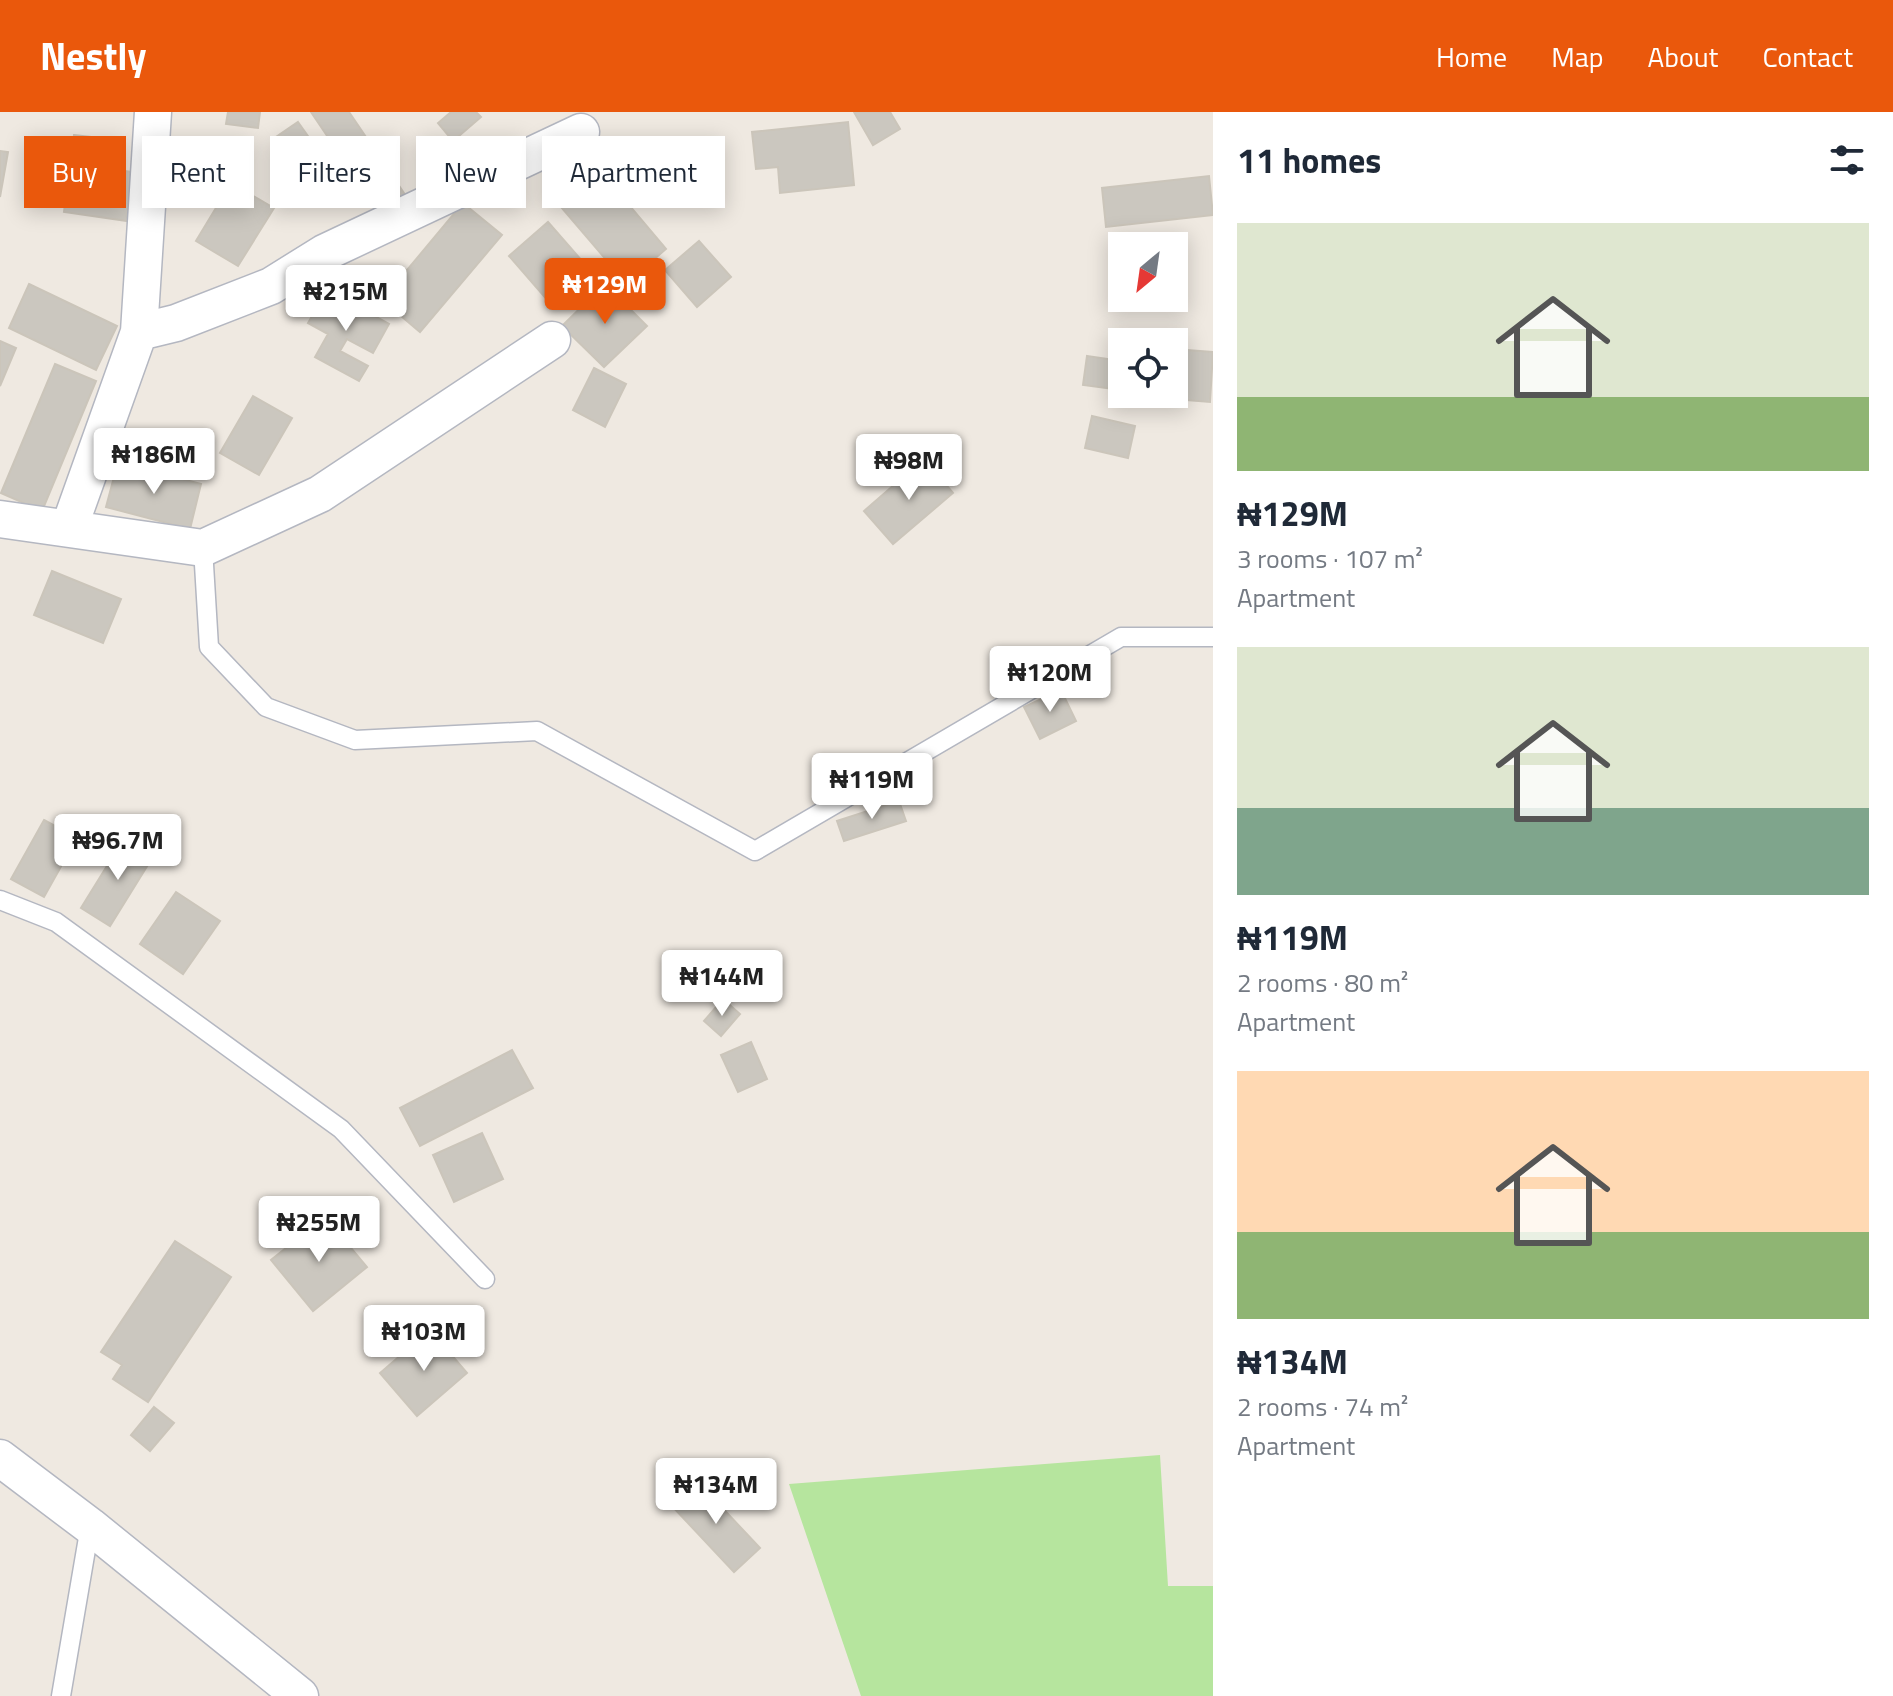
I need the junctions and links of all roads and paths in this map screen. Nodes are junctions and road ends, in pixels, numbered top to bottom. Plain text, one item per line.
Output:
1 (153, 112) edge
2 (581, 132) dead end
3 (139, 332) junction
4 (552, 340) dead end
5 (0, 519) edge
6 (69, 528) junction
7 (203, 548) junction
8 (1213, 637) edge
9 (0, 900) edge
10 (485, 1279) dead end
11 (0, 1458) edge
12 (90, 1526) junction
13 (61, 1696) edge
14 (300, 1696) edge

1 - 3 street
2 - 3 street
3 - 6 street
4 - 7 street
5 - 6 street
6 - 7 street
7 - 8 lane
9 - 10 lane
11 - 12 street
12 - 13 lane
12 - 14 street

